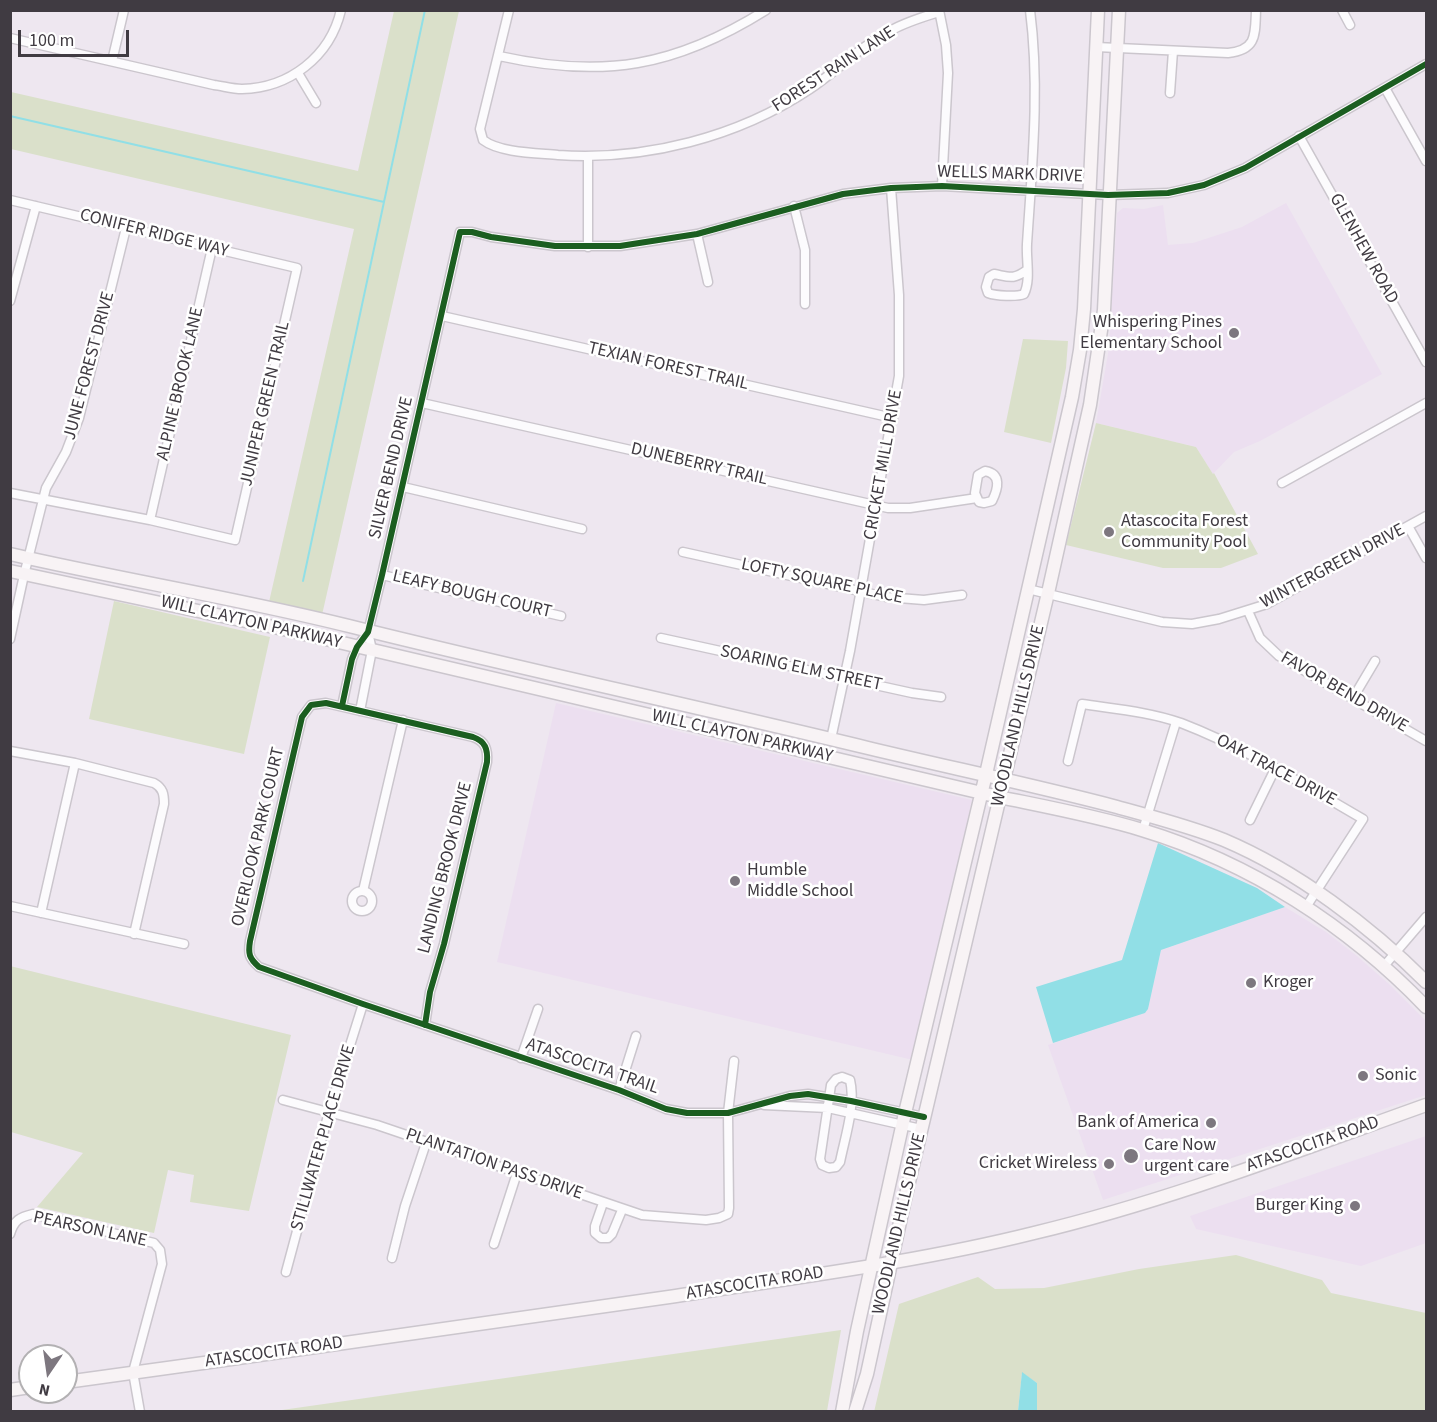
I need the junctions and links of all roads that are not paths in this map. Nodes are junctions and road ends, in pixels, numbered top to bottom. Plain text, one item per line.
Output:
1 (124, 10) edge
2 (341, 10) edge
3 (509, 10) edge
4 (766, 10) edge
5 (1030, 10) edge
6 (1098, 10) edge
7 (1119, 10) edge
8 (1256, 10) edge
9 (1342, 10) edge
10 (939, 11) edge
11 (1350, 25) dead end
12 (10, 38) edge
13 (1096, 47) junction
14 (1117, 48) junction
15 (1173, 51) junction
16 (498, 57) junction
17 (112, 61) junction
18 (1426, 64) edge
19 (297, 73) junction
20 (1385, 88) junction
21 (1170, 93) dead end
22 (316, 103) dead end
23 (1299, 136) junction
24 (588, 157) junction
25 (1426, 161) edge
26 (942, 186) junction
27 (891, 188) junction
28 (1030, 191) junction
29 (1090, 194) junction
30 (1108, 195) junction
31 (10, 200) edge
32 (36, 206) junction
33 (794, 206) junction
34 (126, 228) junction
35 (460, 232) joint
36 (697, 234) junction
37 (588, 246) junction
38 (212, 248) junction
39 (297, 268) joint
40 (1027, 270) junction
41 (708, 282) dead end
42 (10, 301) edge
43 (805, 304) dead end
44 (442, 316) junction
45 (1426, 362) edge
46 (422, 403) junction
47 (1426, 403) edge
48 (893, 418) junction
49 (1282, 483) dead end
50 (403, 487) junction
51 (10, 493) edge
52 (977, 498) dead end
53 (43, 500) junction
54 (877, 505) junction
55 (1426, 516) edge
56 (150, 520) junction
57 (1408, 526) junction
58 (582, 529) dead end
59 (683, 552) dead end
60 (10, 554) edge
61 (29, 558) junction
62 (1426, 558) edge
63 (10, 571) edge
64 (24, 575) junction
65 (382, 575) junction
66 (170, 588) junction
67 (1028, 589) junction
68 (861, 591) junction
69 (1048, 593) junction
70 (962, 595) dead end
71 (167, 604) junction
72 (1248, 611) junction
73 (561, 616) dead end
74 (368, 632) junction
75 (662, 638) dead end
76 (10, 639) edge
77 (357, 647) junction
78 (372, 650) junction
79 (1375, 661) dead end
80 (516, 666) junction
81 (844, 679) junction
82 (512, 683) junction
83 (941, 697) dead end
84 (1353, 698) junction
85 (670, 700) junction
86 (342, 706) junction
87 (360, 711) junction
88 (666, 719) junction
89 (403, 720) junction
90 (1176, 722) junction
91 (831, 739) junction
92 (1426, 741) edge
93 (10, 751) edge
94 (1068, 761) dead end
95 (75, 763) junction
96 (1275, 769) junction
97 (986, 774) junction
98 (1004, 778) junction
99 (981, 793) junction
100 (999, 797) junction
101 (1147, 816) junction
102 (1250, 820) dead end
103 (1143, 830) junction
104 (363, 891) dead end
105 (1316, 892) junction
106 (10, 906) edge
107 (1306, 907) junction
108 (41, 913) junction
109 (1426, 917) edge
110 (134, 933) junction
111 (184, 944) dead end
112 (1396, 952) junction
113 (942, 961) junction
114 (1384, 966) junction
115 (259, 967) joint
116 (960, 969) junction
117 (1426, 982) edge
118 (363, 1004) junction
119 (1426, 1007) edge
120 (538, 1010) dead end
121 (425, 1024) junction
122 (636, 1036) dead end
123 (521, 1058) junction
124 (734, 1061) dead end
125 (619, 1090) junction
126 (829, 1097) junction
127 (283, 1100) dead end
128 (851, 1101) junction
129 (752, 1105) junction
130 (1426, 1105) edge
131 (828, 1108) junction
132 (329, 1112) junction
133 (728, 1113) junction
134 (849, 1113) junction
135 (904, 1119) junction
136 (923, 1123) junction
137 (426, 1143) junction
138 (517, 1173) junction
139 (603, 1203) junction
140 (622, 1210) junction
141 (10, 1234) edge
142 (494, 1244) dead end
143 (392, 1258) dead end
144 (892, 1263) junction
145 (871, 1266) junction
146 (286, 1272) dead end
147 (133, 1372) junction
148 (78, 1380) edge
149 (140, 1412) edge
150 (842, 1412) edge
151 (855, 1412) edge

1 - 17 street
2 - 19 street
3 - 16 street
4 - 16 street
5 - 28 street
6 - 13 main road, WOODLAND HILLS DRIVE
7 - 14 main road, WOODLAND HILLS DRIVE
8 - 15 street
9 - 11 street
10 - 24 street, FOREST RAIN LANE
10 - 26 street
12 - 17 street
13 - 14 street
13 - 29 main road, WOODLAND HILLS DRIVE
14 - 15 street
14 - 30 main road, WOODLAND HILLS DRIVE
15 - 21 street
16 - 24 street, FOREST RAIN LANE
17 - 19 street
18 - 20 street, WELLS MARK DRIVE
19 - 22 street
20 - 23 street, WELLS MARK DRIVE
20 - 25 street
23 - 30 street, WELLS MARK DRIVE
23 - 45 street, GLENHEW ROAD
24 - 37 street
26 - 27 street, WELLS MARK DRIVE
26 - 28 street, WELLS MARK DRIVE
27 - 33 street, WELLS MARK DRIVE
27 - 48 street, CRICKET MILL DRIVE
28 - 29 street, WELLS MARK DRIVE
28 - 40 street
29 - 30 street, WELLS MARK DRIVE
29 - 67 main road, WOODLAND HILLS DRIVE
30 - 69 main road, WOODLAND HILLS DRIVE
31 - 32 street, CONIFER RIDGE WAY
32 - 34 street, CONIFER RIDGE WAY
32 - 42 street
33 - 36 street, WELLS MARK DRIVE
33 - 43 street
34 - 38 street, CONIFER RIDGE WAY
34 - 53 street, JUNE FOREST DRIVE
35 - 37 street, WELLS MARK DRIVE
35 - 44 street, SILVER BEND DRIVE
36 - 37 street, WELLS MARK DRIVE
36 - 41 street
38 - 39 street, CONIFER RIDGE WAY
38 - 56 street, ALPINE BROOK LANE
39 - 56 street, JUNIPER GREEN TRAIL
40 - 40 street
44 - 46 street, SILVER BEND DRIVE
44 - 48 street, TEXIAN FOREST TRAIL
46 - 50 street, SILVER BEND DRIVE
46 - 54 street, DUNEBERRY TRAIL
47 - 49 street
48 - 54 street, CRICKET MILL DRIVE
50 - 58 street
50 - 65 street, SILVER BEND DRIVE
51 - 53 street
52 - 54 street, DUNEBERRY TRAIL
53 - 56 street
53 - 61 street, JUNE FOREST DRIVE
54 - 68 street, CRICKET MILL DRIVE
55 - 57 street, WINTERGREEN DRIVE
57 - 62 street
57 - 72 street, WINTERGREEN DRIVE
59 - 68 street, LOFTY SQUARE PLACE
60 - 61 main road, WILL CLAYTON PARKWAY
61 - 64 street, JUNE FOREST DRIVE
61 - 66 main road, WILL CLAYTON PARKWAY
63 - 64 main road, WILL CLAYTON PARKWAY
64 - 71 main road, WILL CLAYTON PARKWAY
64 - 76 street, JUNE FOREST DRIVE
65 - 73 street, LEAFY BOUGH COURT
65 - 74 street, SILVER BEND DRIVE
66 - 71 main road
66 - 74 main road, WILL CLAYTON PARKWAY
67 - 69 street, WINTERGREEN DRIVE
67 - 97 main road, WOODLAND HILLS DRIVE
68 - 70 street, LOFTY SQUARE PLACE
68 - 81 street, CRICKET MILL DRIVE
69 - 72 street, WINTERGREEN DRIVE
69 - 98 main road, WOODLAND HILLS DRIVE
71 - 77 main road, WILL CLAYTON PARKWAY
72 - 84 street, FAVOR BEND DRIVE
74 - 77 street, SILVER BEND DRIVE
74 - 78 street, SILVER BEND DRIVE
74 - 80 main road, WILL CLAYTON PARKWAY
75 - 81 street, SOARING ELM STREET
77 - 78 main road, WILL CLAYTON PARKWAY
77 - 86 street, SILVER BEND DRIVE
78 - 82 main road, WILL CLAYTON PARKWAY
78 - 87 street, SILVER BEND DRIVE
79 - 84 street
80 - 82 main road
80 - 85 main road, WILL CLAYTON PARKWAY
81 - 83 street, SOARING ELM STREET
81 - 91 street, CRICKET MILL DRIVE
82 - 88 main road, WILL CLAYTON PARKWAY
84 - 92 street, FAVOR BEND DRIVE
85 - 88 main road
85 - 91 main road, WILL CLAYTON PARKWAY
86 - 87 street
86 - 115 street, OVERLOOK PARK COURT
87 - 89 street
88 - 99 main road, WILL CLAYTON PARKWAY
89 - 104 street
89 - 121 street, LANDING BROOK DRIVE
90 - 94 street, OAK TRACE DRIVE
90 - 96 street, OAK TRACE DRIVE
90 - 101 street
91 - 97 main road, WILL CLAYTON PARKWAY
93 - 95 street
95 - 108 street
95 - 110 street
96 - 102 street
96 - 105 street, OAK TRACE DRIVE
97 - 98 main road, WILL CLAYTON PARKWAY
97 - 99 main road, WOODLAND HILLS DRIVE
98 - 100 main road, WOODLAND HILLS DRIVE
98 - 101 main road, WILL CLAYTON PARKWAY
99 - 100 main road, WILL CLAYTON PARKWAY
99 - 113 main road, WOODLAND HILLS DRIVE
100 - 103 main road, WILL CLAYTON PARKWAY
100 - 116 main road, WOODLAND HILLS DRIVE
101 - 103 street
101 - 105 main road, WILL CLAYTON PARKWAY
103 - 107 main road, WILL CLAYTON PARKWAY
105 - 107 street
105 - 112 main road, WILL CLAYTON PARKWAY
106 - 108 street
107 - 114 main road, WILL CLAYTON PARKWAY
108 - 110 street
109 - 112 street
110 - 111 street
112 - 114 street
112 - 117 main road, WILL CLAYTON PARKWAY
113 - 116 main road
113 - 135 main road, WOODLAND HILLS DRIVE
114 - 119 main road, WILL CLAYTON PARKWAY
115 - 118 street, ATASCOCITA TRAIL
116 - 136 main road, WOODLAND HILLS DRIVE
118 - 121 street, ATASCOCITA TRAIL
118 - 132 street, STILLWATER PLACE DRIVE
120 - 123 street
121 - 123 street, ATASCOCITA TRAIL
122 - 125 street
123 - 125 street, ATASCOCITA TRAIL
124 - 133 street
125 - 133 street, ATASCOCITA TRAIL
126 - 128 street, ATASCOCITA TRAIL
126 - 128 street
126 - 129 street, ATASCOCITA TRAIL
126 - 131 street
127 - 132 street, PLANTATION PASS DRIVE
128 - 134 street
128 - 135 street, ATASCOCITA TRAIL
129 - 131 street, ATASCOCITA TRAIL
129 - 133 street, ATASCOCITA TRAIL
130 - 144 main road, ATASCOCITA ROAD
131 - 134 street, ATASCOCITA TRAIL
131 - 134 street
132 - 137 street, PLANTATION PASS DRIVE
132 - 146 street, STILLWATER PLACE DRIVE
133 - 140 street, PLANTATION PASS DRIVE
134 - 135 street, ATASCOCITA TRAIL
135 - 136 street, ATASCOCITA TRAIL
135 - 145 main road, WOODLAND HILLS DRIVE
136 - 144 main road, WOODLAND HILLS DRIVE
137 - 138 street, PLANTATION PASS DRIVE
137 - 143 street
138 - 139 street, PLANTATION PASS DRIVE
138 - 142 street
139 - 140 street, PLANTATION PASS DRIVE
139 - 140 street
141 - 147 street, PEARSON LANE
144 - 145 main road, ATASCOCITA ROAD
144 - 151 main road, WOODLAND HILLS DRIVE
145 - 147 main road, ATASCOCITA ROAD
145 - 150 main road, WOODLAND HILLS DRIVE
147 - 148 main road, ATASCOCITA ROAD
147 - 149 street

